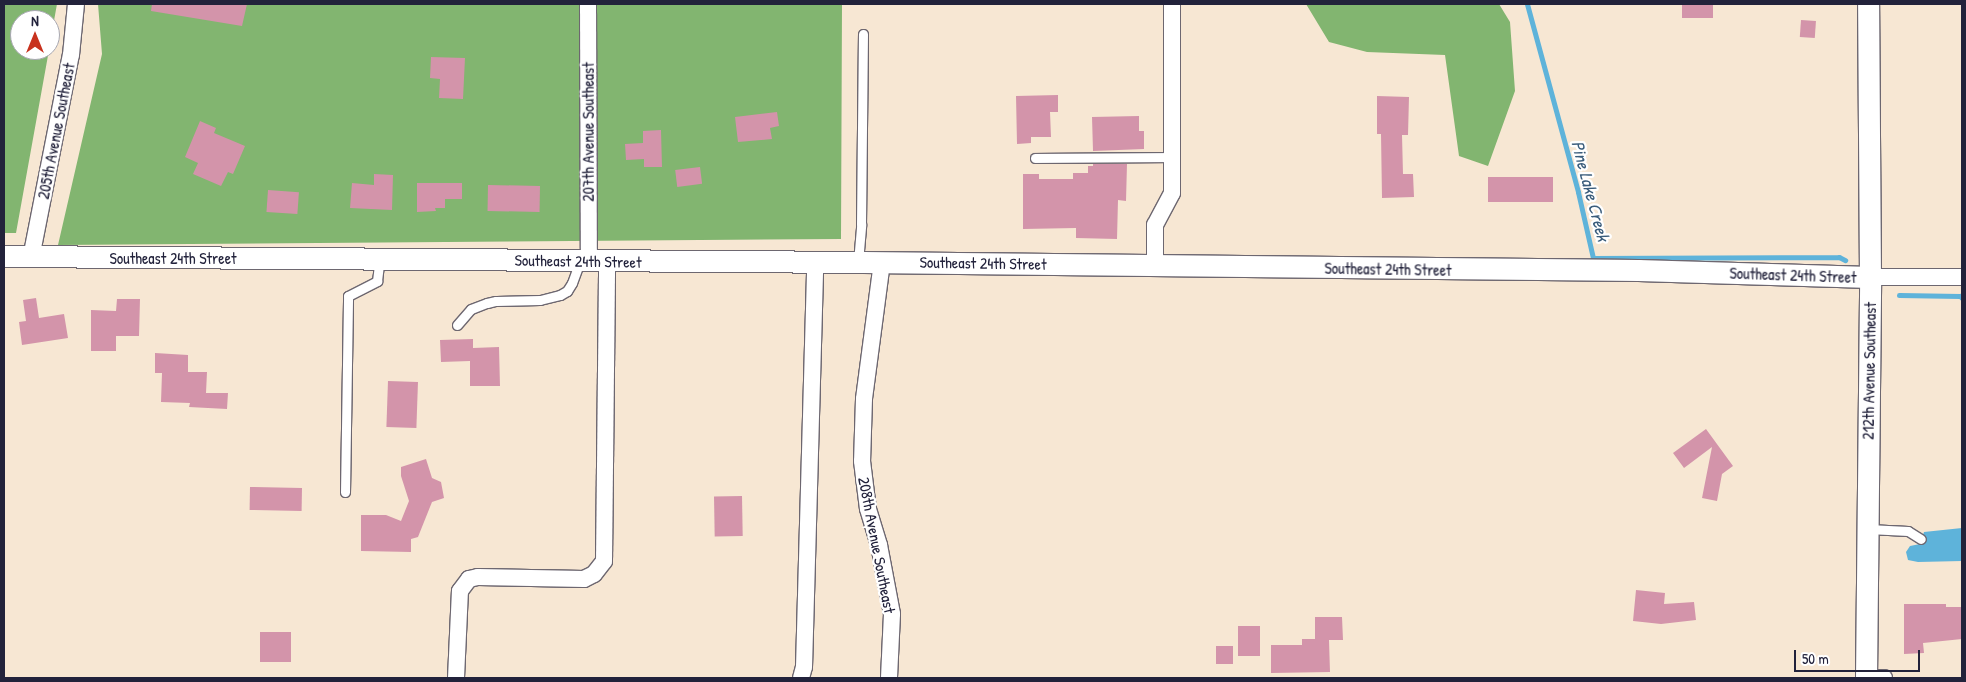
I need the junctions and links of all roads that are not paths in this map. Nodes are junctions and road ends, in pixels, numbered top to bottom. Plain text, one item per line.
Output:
1 (76, 4) edge
2 (588, 4) edge
3 (1172, 4) edge
4 (1868, 4) edge
5 (863, 34) dead end
6 (1172, 157) junction
7 (1035, 158) dead end
8 (4, 256) edge
9 (31, 258) junction
10 (380, 258) junction
11 (592, 261) junction
12 (815, 262) junction
13 (858, 262) junction
14 (882, 262) junction
15 (1155, 266) junction
16 (1870, 277) junction
17 (1962, 277) edge
18 (457, 325) dead end
19 (345, 492) dead end
20 (1868, 529) junction
21 (1922, 539) dead end
22 (456, 678) edge
23 (801, 678) edge
24 (889, 678) edge
25 (1866, 678) edge
26 (1884, 678) edge

1 - 9 street, 205th Avenue Southeast
2 - 11 street, 207th Avenue Southeast
3 - 6 street
4 - 16 street, 212th Avenue Southeast
5 - 13 lane
6 - 7 lane
6 - 15 street
8 - 9 street, Southeast 24th Street
9 - 10 street, Southeast 24th Street
10 - 11 street, Southeast 24th Street
10 - 19 lane
11 - 12 street, Southeast 24th Street
11 - 18 lane
11 - 22 street, 207th Avenue Southeast
12 - 13 street, Southeast 24th Street
12 - 23 street
13 - 14 street, Southeast 24th Street
14 - 15 street, Southeast 24th Street
14 - 24 street, 208th Avenue Southeast
15 - 16 street, Southeast 24th Street
16 - 17 street, Southeast 24th Street
16 - 20 street, 212th Avenue Southeast
20 - 21 lane
20 - 25 street, 212th Avenue Southeast
25 - 26 street

